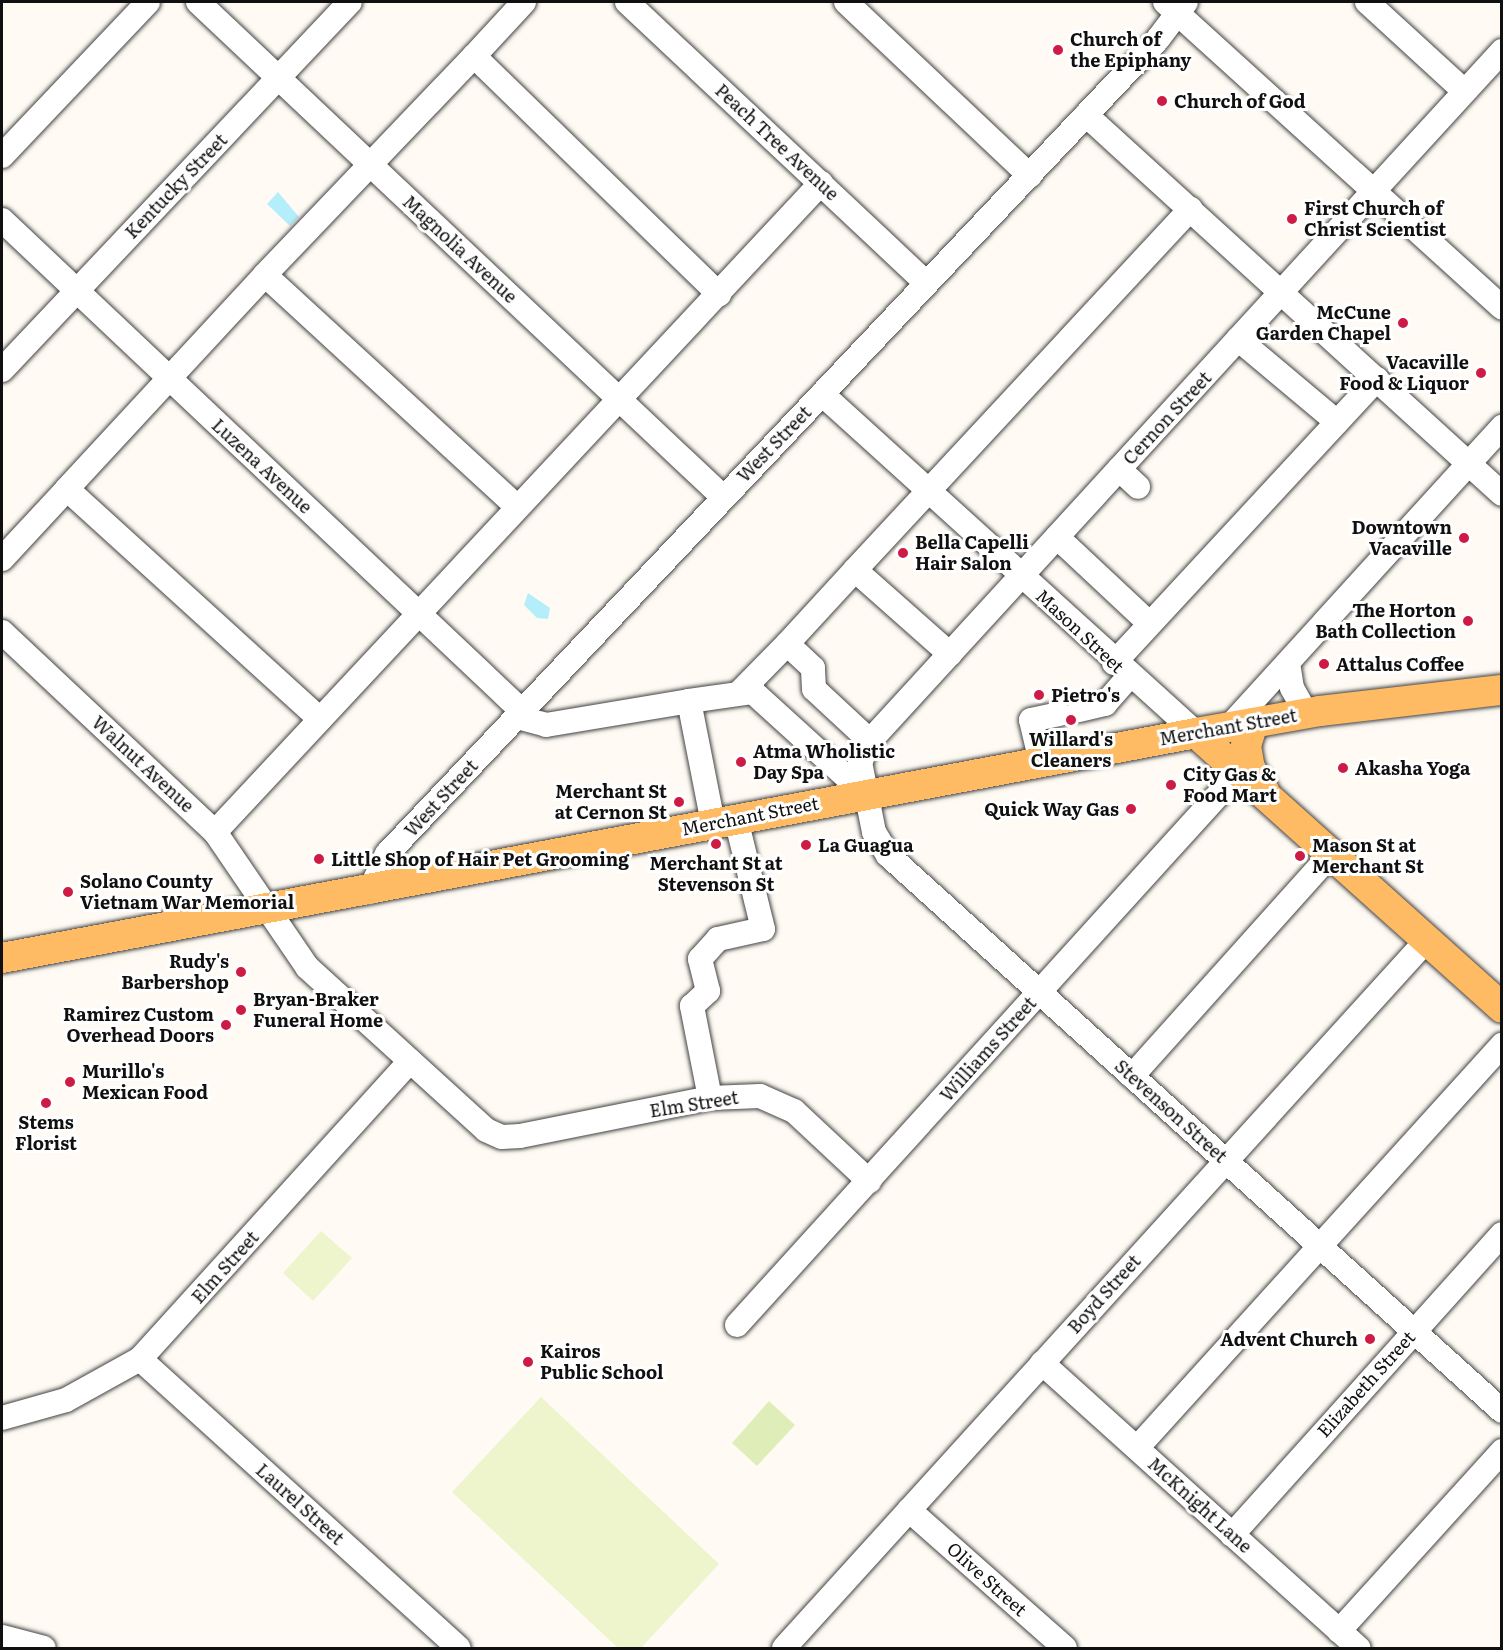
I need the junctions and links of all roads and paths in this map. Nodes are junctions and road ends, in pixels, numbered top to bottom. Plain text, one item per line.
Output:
1 (148, 2) edge
2 (198, 2) edge
3 (350, 2) edge
4 (524, 2) edge
5 (846, 2) edge
6 (1367, 2) edge
7 (635, 4) edge
8 (1176, 6) edge
9 (1502, 51) edge
10 (474, 56) junction
11 (279, 78) junction
12 (1464, 91) junction
13 (1086, 115) junction
14 (2, 156) edge
15 (369, 165) junction
16 (1029, 176) junction
17 (821, 183) junction
18 (1372, 192) junction
19 (1191, 209) junction
20 (2, 220) edge
21 (265, 275) junction
22 (926, 283) junction
23 (76, 291) junction
24 (1281, 292) junction
25 (719, 294) junction
26 (1502, 308) edge
27 (1238, 339) junction
28 (2, 370) edge
29 (168, 378) junction
30 (1377, 379) junction
31 (822, 394) junction
32 (618, 396) junction
33 (1337, 422) junction
34 (1502, 427) edge
35 (1467, 463) junction
36 (1119, 469) junction
37 (1138, 487) dead end
38 (67, 489) junction
39 (927, 490) junction
40 (1502, 494) edge
41 (723, 497) junction
42 (515, 505) junction
43 (1057, 537) junction
44 (2, 559) edge
45 (855, 570) junction
46 (1022, 577) junction
47 (417, 612) junction
48 (1150, 624) junction
49 (2, 632) edge
50 (787, 644) junction
51 (950, 654) junction
52 (1288, 663) junction
53 (1121, 669) junction
54 (1502, 690) edge
55 (741, 691) junction
56 (689, 700) junction
57 (520, 714) junction
58 (1305, 714) junction
59 (320, 719) junction
60 (1241, 725) junction
61 (1196, 733) junction
62 (870, 741) junction
63 (1041, 762) junction
64 (1238, 773) junction
65 (866, 795) junction
66 (1270, 800) junction
67 (725, 821) junction
68 (215, 832) junction
69 (1330, 855) junction
70 (369, 892) junction
71 (268, 909) junction
72 (1426, 941) junction
73 (2, 958) edge
74 (1039, 992) junction
75 (1502, 1008) edge
76 (1502, 1045) edge
77 (410, 1061) junction
78 (1132, 1076) junction
79 (710, 1098) junction
80 (1226, 1160) junction
81 (870, 1181) junction
82 (1502, 1234) edge
83 (1320, 1245) junction
84 (737, 1325) dead end
85 (1415, 1330) junction
86 (141, 1359) junction
87 (1042, 1363) junction
88 (1502, 1412) edge
89 (2, 1418) edge
90 (1137, 1448) junction
91 (1502, 1451) edge
92 (909, 1510) junction
93 (1232, 1534) junction
94 (1339, 1631) junction
95 (2, 1637) edge
96 (44, 1648) edge
97 (459, 1648) edge
98 (784, 1648) edge
99 (1065, 1648) edge
100 (1358, 1648) edge

1 - 14 street
2 - 11 street, Magnolia Avenue
3 - 11 street, Kentucky Street
4 - 10 street
5 - 16 street
6 - 12 street
7 - 17 street, Peach Tree Avenue
8 - 13 street, West Street
8 - 18 street
9 - 12 street, Cernon Street
10 - 15 street
10 - 25 street
11 - 15 street, Magnolia Avenue
11 - 23 street, Kentucky Street
12 - 18 street, Cernon Street
13 - 16 street, West Street
13 - 19 street
15 - 21 street
15 - 32 street, Magnolia Avenue
16 - 22 street, West Street
17 - 22 street, Peach Tree Avenue
17 - 25 street
18 - 24 street, Cernon Street
18 - 26 street
19 - 24 street
19 - 39 street
20 - 23 street, Luzena Avenue
21 - 29 street
21 - 42 street
22 - 31 street, West Street
23 - 28 street, Kentucky Street
23 - 29 street, Luzena Avenue
24 - 27 street, Cernon Street
24 - 30 street
25 - 32 street
27 - 33 street
27 - 36 street, Cernon Street
29 - 38 street
29 - 47 street, Luzena Avenue
30 - 33 street
30 - 35 street
31 - 39 street, Mason Street
31 - 41 street, West Street
32 - 41 street, Magnolia Avenue
32 - 42 street
33 - 48 street
34 - 35 street
35 - 40 street
35 - 52 street
36 - 37 street
36 - 43 street, Cernon Street
38 - 44 street
38 - 59 street
39 - 45 street
39 - 46 street, Mason Street
41 - 57 street, West Street
42 - 47 street
43 - 46 street, Cernon Street
43 - 48 street
45 - 50 street
45 - 51 street
46 - 51 street, Cernon Street
46 - 53 street, Mason Street
47 - 57 street, Luzena Avenue
47 - 59 street
48 - 53 street
49 - 68 street, Walnut Avenue
50 - 55 street
50 - 62 street
51 - 62 street, Cernon Street
52 - 58 street
52 - 60 street
53 - 61 street, Mason Street
53 - 63 street
54 - 58 main road, Merchant Street
55 - 56 street
55 - 65 street
56 - 57 street
56 - 67 street
57 - 70 street, West Street
58 - 60 main road, Merchant Street
59 - 68 street
60 - 61 main road, Merchant Street
60 - 66 main road
61 - 63 main road, Merchant Street
61 - 64 main road, Mason Street
62 - 65 street, Cernon Street
63 - 65 main road, Merchant Street
64 - 66 main road, Mason Street
64 - 74 street, Williams Street
65 - 67 main road, Merchant Street
65 - 74 street, Stevenson Street
66 - 69 main road, Mason Street
67 - 70 main road, Merchant Street
67 - 79 street
68 - 71 street, Walnut Avenue
69 - 72 main road, Mason Street
69 - 78 street
70 - 71 main road, Merchant Street
71 - 73 main road, Merchant Street
71 - 77 street, Elm Street
72 - 75 main road, Mason Street
72 - 80 street, Boyd Street
74 - 78 street, Stevenson Street
74 - 81 street, Williams Street
76 - 83 street
77 - 79 street, Elm Street
77 - 86 street, Elm Street
78 - 80 street, Stevenson Street
79 - 81 street, Elm Street
80 - 83 street, Stevenson Street
80 - 87 street, Boyd Street
81 - 84 street, Williams Street
82 - 85 street, Elizabeth Street
83 - 85 street, Stevenson Street
83 - 90 street
85 - 88 street, Stevenson Street
85 - 93 street, Elizabeth Street
86 - 89 street, Elm Street
86 - 97 street, Laurel Street
87 - 90 street, McKnight Lane
87 - 92 street, Boyd Street
90 - 93 street, McKnight Lane
91 - 94 street
92 - 98 street, Boyd Street
92 - 99 street, Olive Street
93 - 94 street, McKnight Lane
94 - 100 street, McKnight Lane
95 - 96 street

